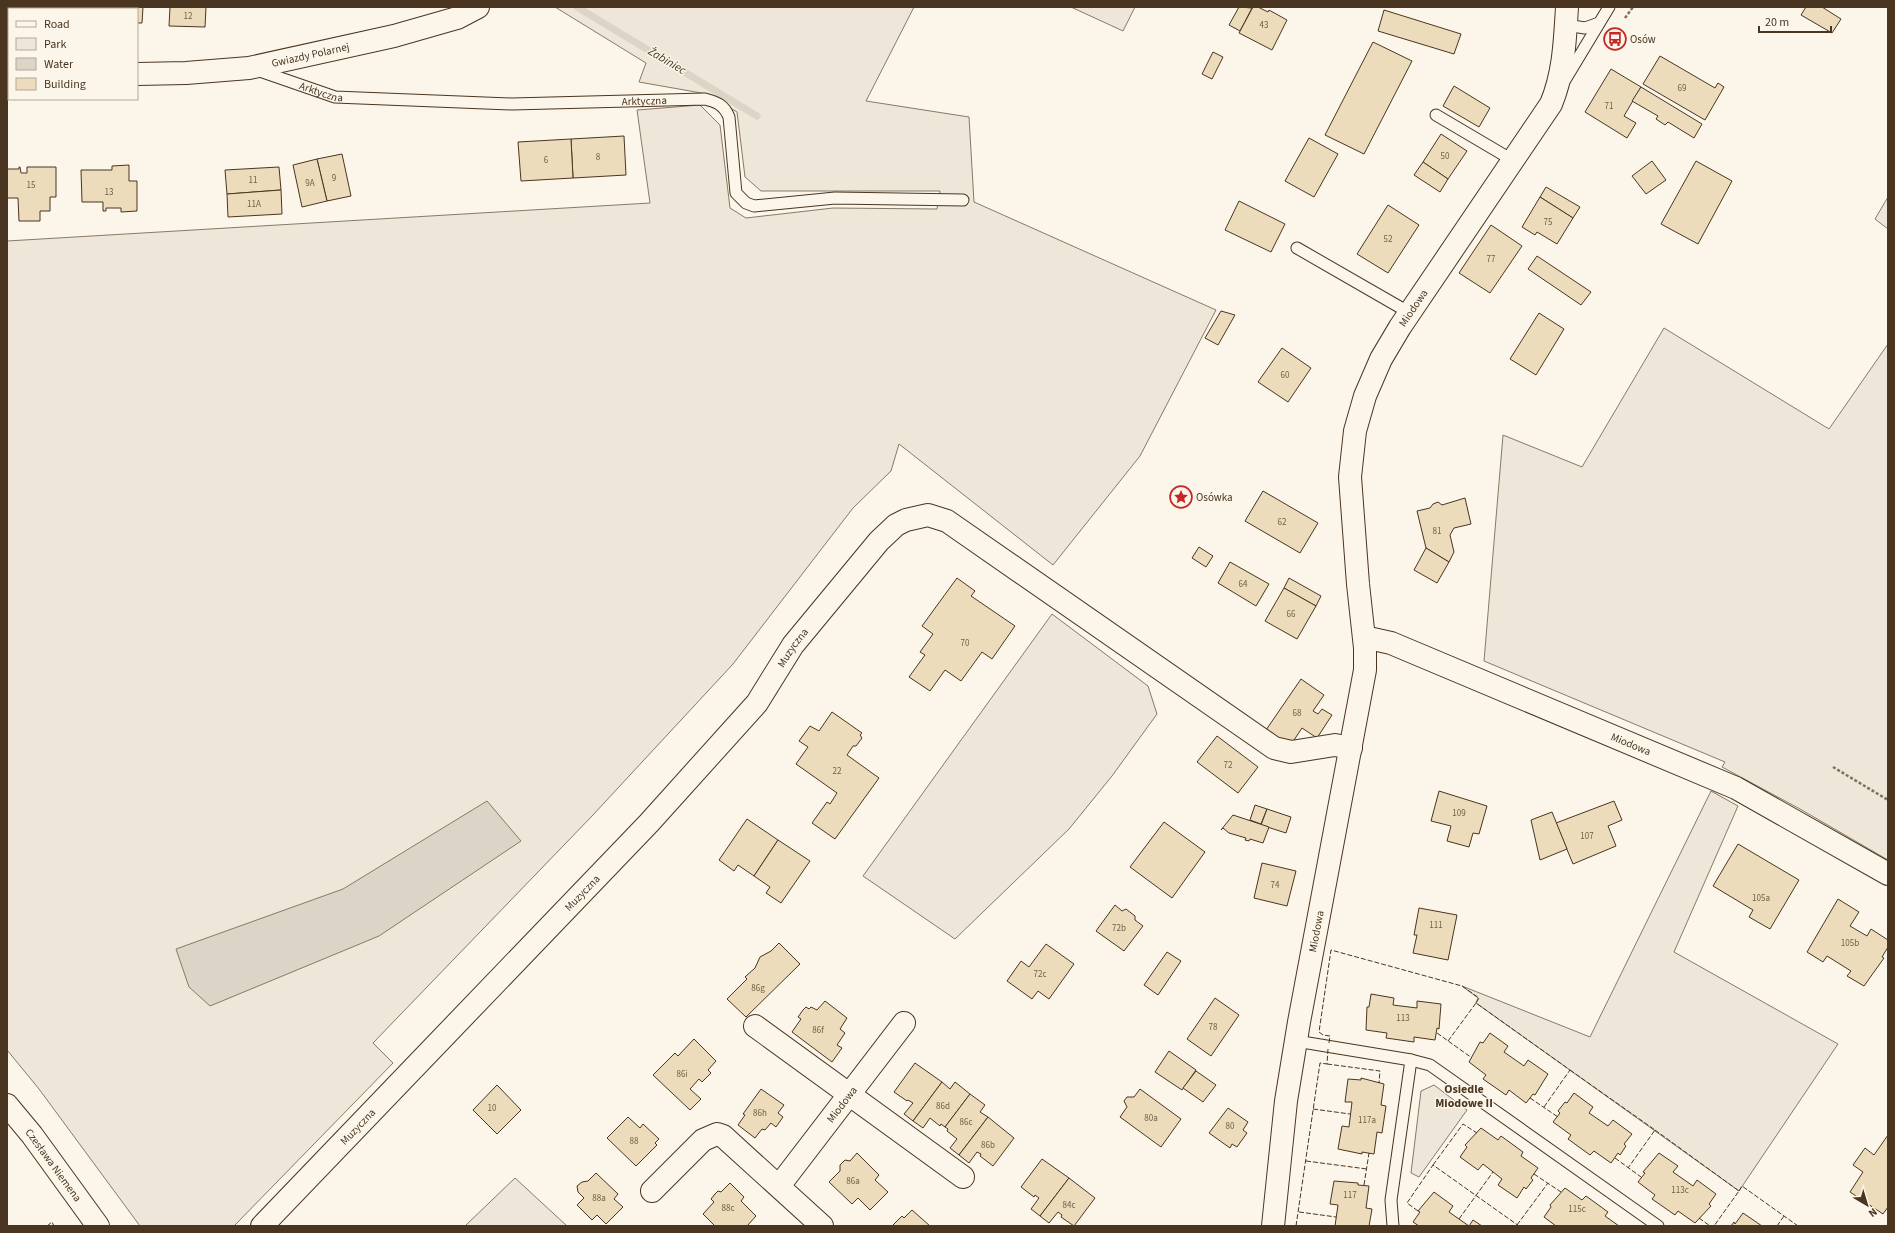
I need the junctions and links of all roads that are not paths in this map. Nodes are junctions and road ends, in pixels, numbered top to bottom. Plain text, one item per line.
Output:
1 (478, 7) edge
2 (1609, 7) edge
3 (1567, 16) edge
4 (1599, 23) junction
5 (249, 68) junction
6 (138, 74) edge
7 (1551, 104) junction
8 (1436, 115) dead end
9 (1514, 161) junction
10 (963, 200) dead end
11 (1297, 248) dead end
12 (1410, 313) junction
13 (1364, 637) junction
14 (1351, 748) junction
15 (1888, 874) edge
16 (904, 1023) dead end
17 (755, 1026) dead end
18 (1296, 1041) junction
19 (1411, 1060) junction
20 (848, 1096) junction
21 (7, 1105) edge
22 (963, 1177) dead end
23 (779, 1186) junction
24 (652, 1191) dead end
25 (98, 1226) edge
26 (262, 1226) edge
27 (822, 1226) edge
28 (1273, 1226) edge
29 (1393, 1226) edge
30 (1658, 1226) edge

1 - 5 street, Gwiazdy Polarnej
2 - 4 lane
3 - 4 lane
3 - 7 street, Miodowa
4 - 7 lane
5 - 6 street, Gwiazdy Polarnej
5 - 10 lane, Arktyczna
7 - 9 street, Miodowa
8 - 9 lane
9 - 12 street, Miodowa
11 - 12 lane
12 - 13 street, Miodowa
13 - 14 street, Miodowa
13 - 15 street, Miodowa
14 - 18 street, Miodowa
14 - 26 street, Muzyczna
16 - 20 street, Miodowa
17 - 20 street
18 - 19 lane
18 - 28 street, Miodowa
19 - 29 lane
19 - 30 lane
20 - 22 street
20 - 23 street, Miodowa
21 - 25 street, Czesława Niemena
23 - 24 street
23 - 27 street

